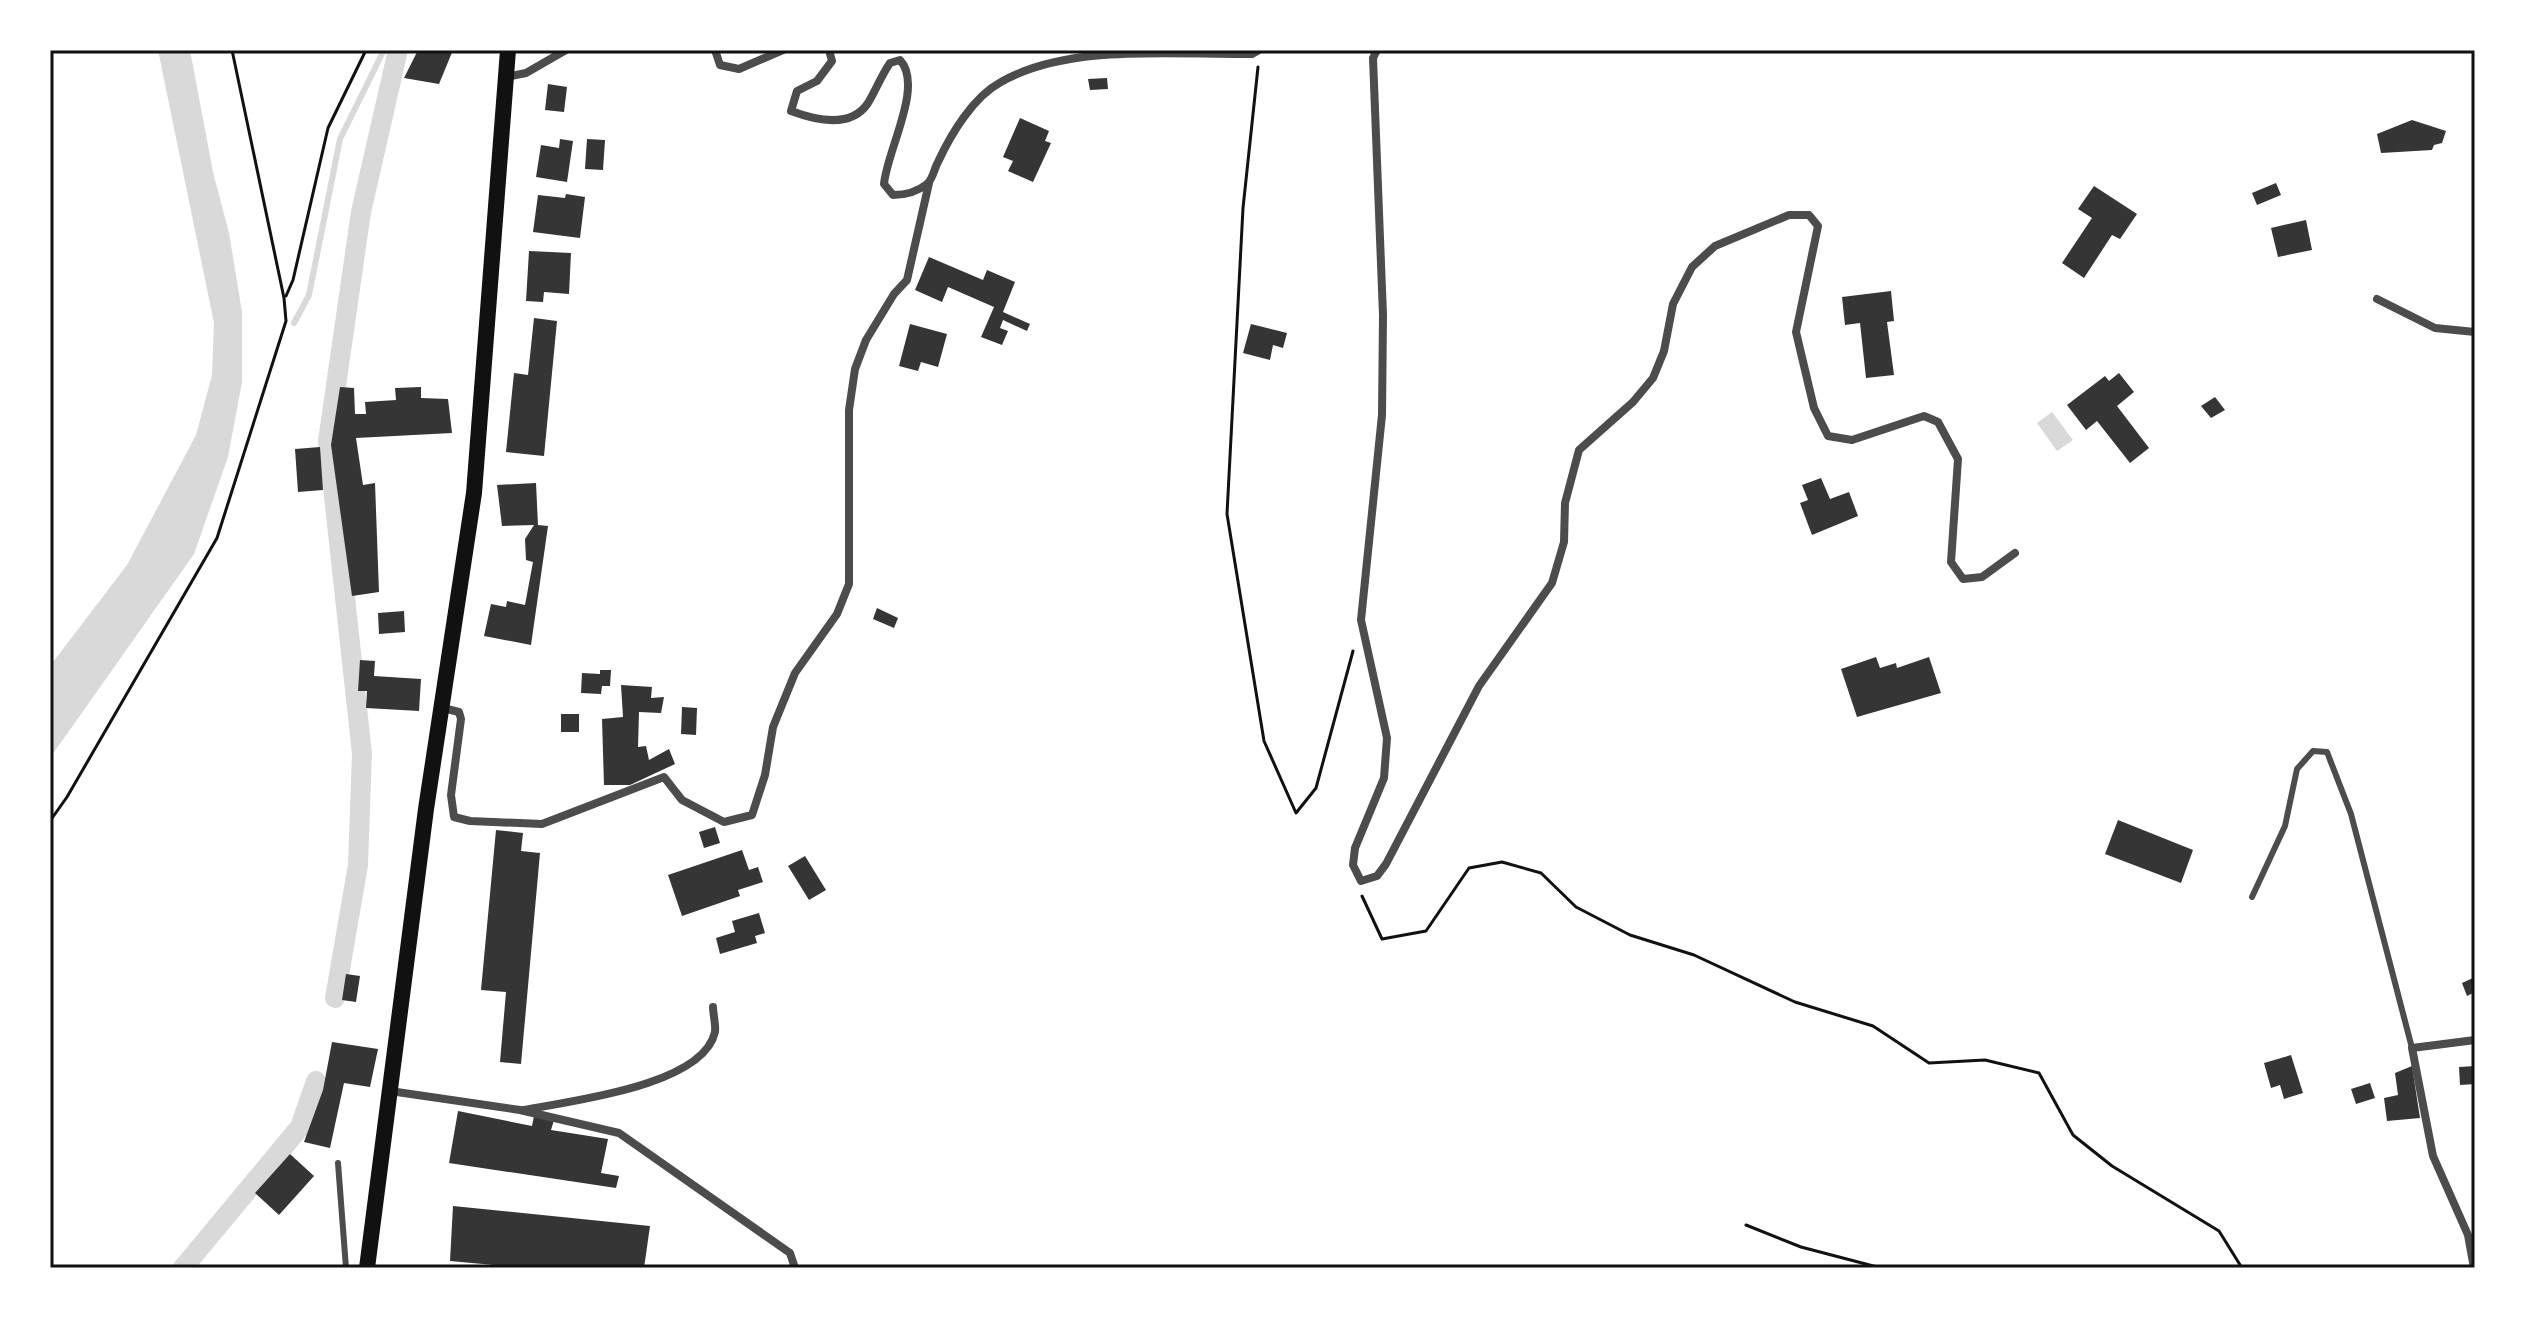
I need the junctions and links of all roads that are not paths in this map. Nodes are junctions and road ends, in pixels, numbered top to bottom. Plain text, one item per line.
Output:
1 (508, 50) edge
2 (566, 50) edge
3 (715, 50) edge
4 (783, 50) edge
5 (829, 50) edge
6 (1377, 50) edge
7 (1256, 52) edge
8 (505, 77) junction
9 (929, 183) junction
10 (2377, 299) dead end
11 (2475, 332) edge
12 (2015, 553) dead end
13 (443, 708) junction
14 (2252, 897) dead end
15 (713, 1007) dead end
16 (2475, 1040) edge
17 (2412, 1048) junction
18 (389, 1091) junction
19 (520, 1110) junction
20 (338, 1163) dead end
21 (346, 1268) edge
22 (367, 1268) edge
23 (795, 1268) edge
24 (2474, 1268) edge

1 - 8 main road
2 - 8 street
3 - 4 street
5 - 9 street
6 - 12 street
7 - 9 street
8 - 13 main road
9 - 13 street
10 - 11 street
13 - 18 main road
14 - 17 lane
15 - 19 street
16 - 17 street
17 - 24 street
18 - 19 street
18 - 22 main road
19 - 23 street
20 - 21 lane

